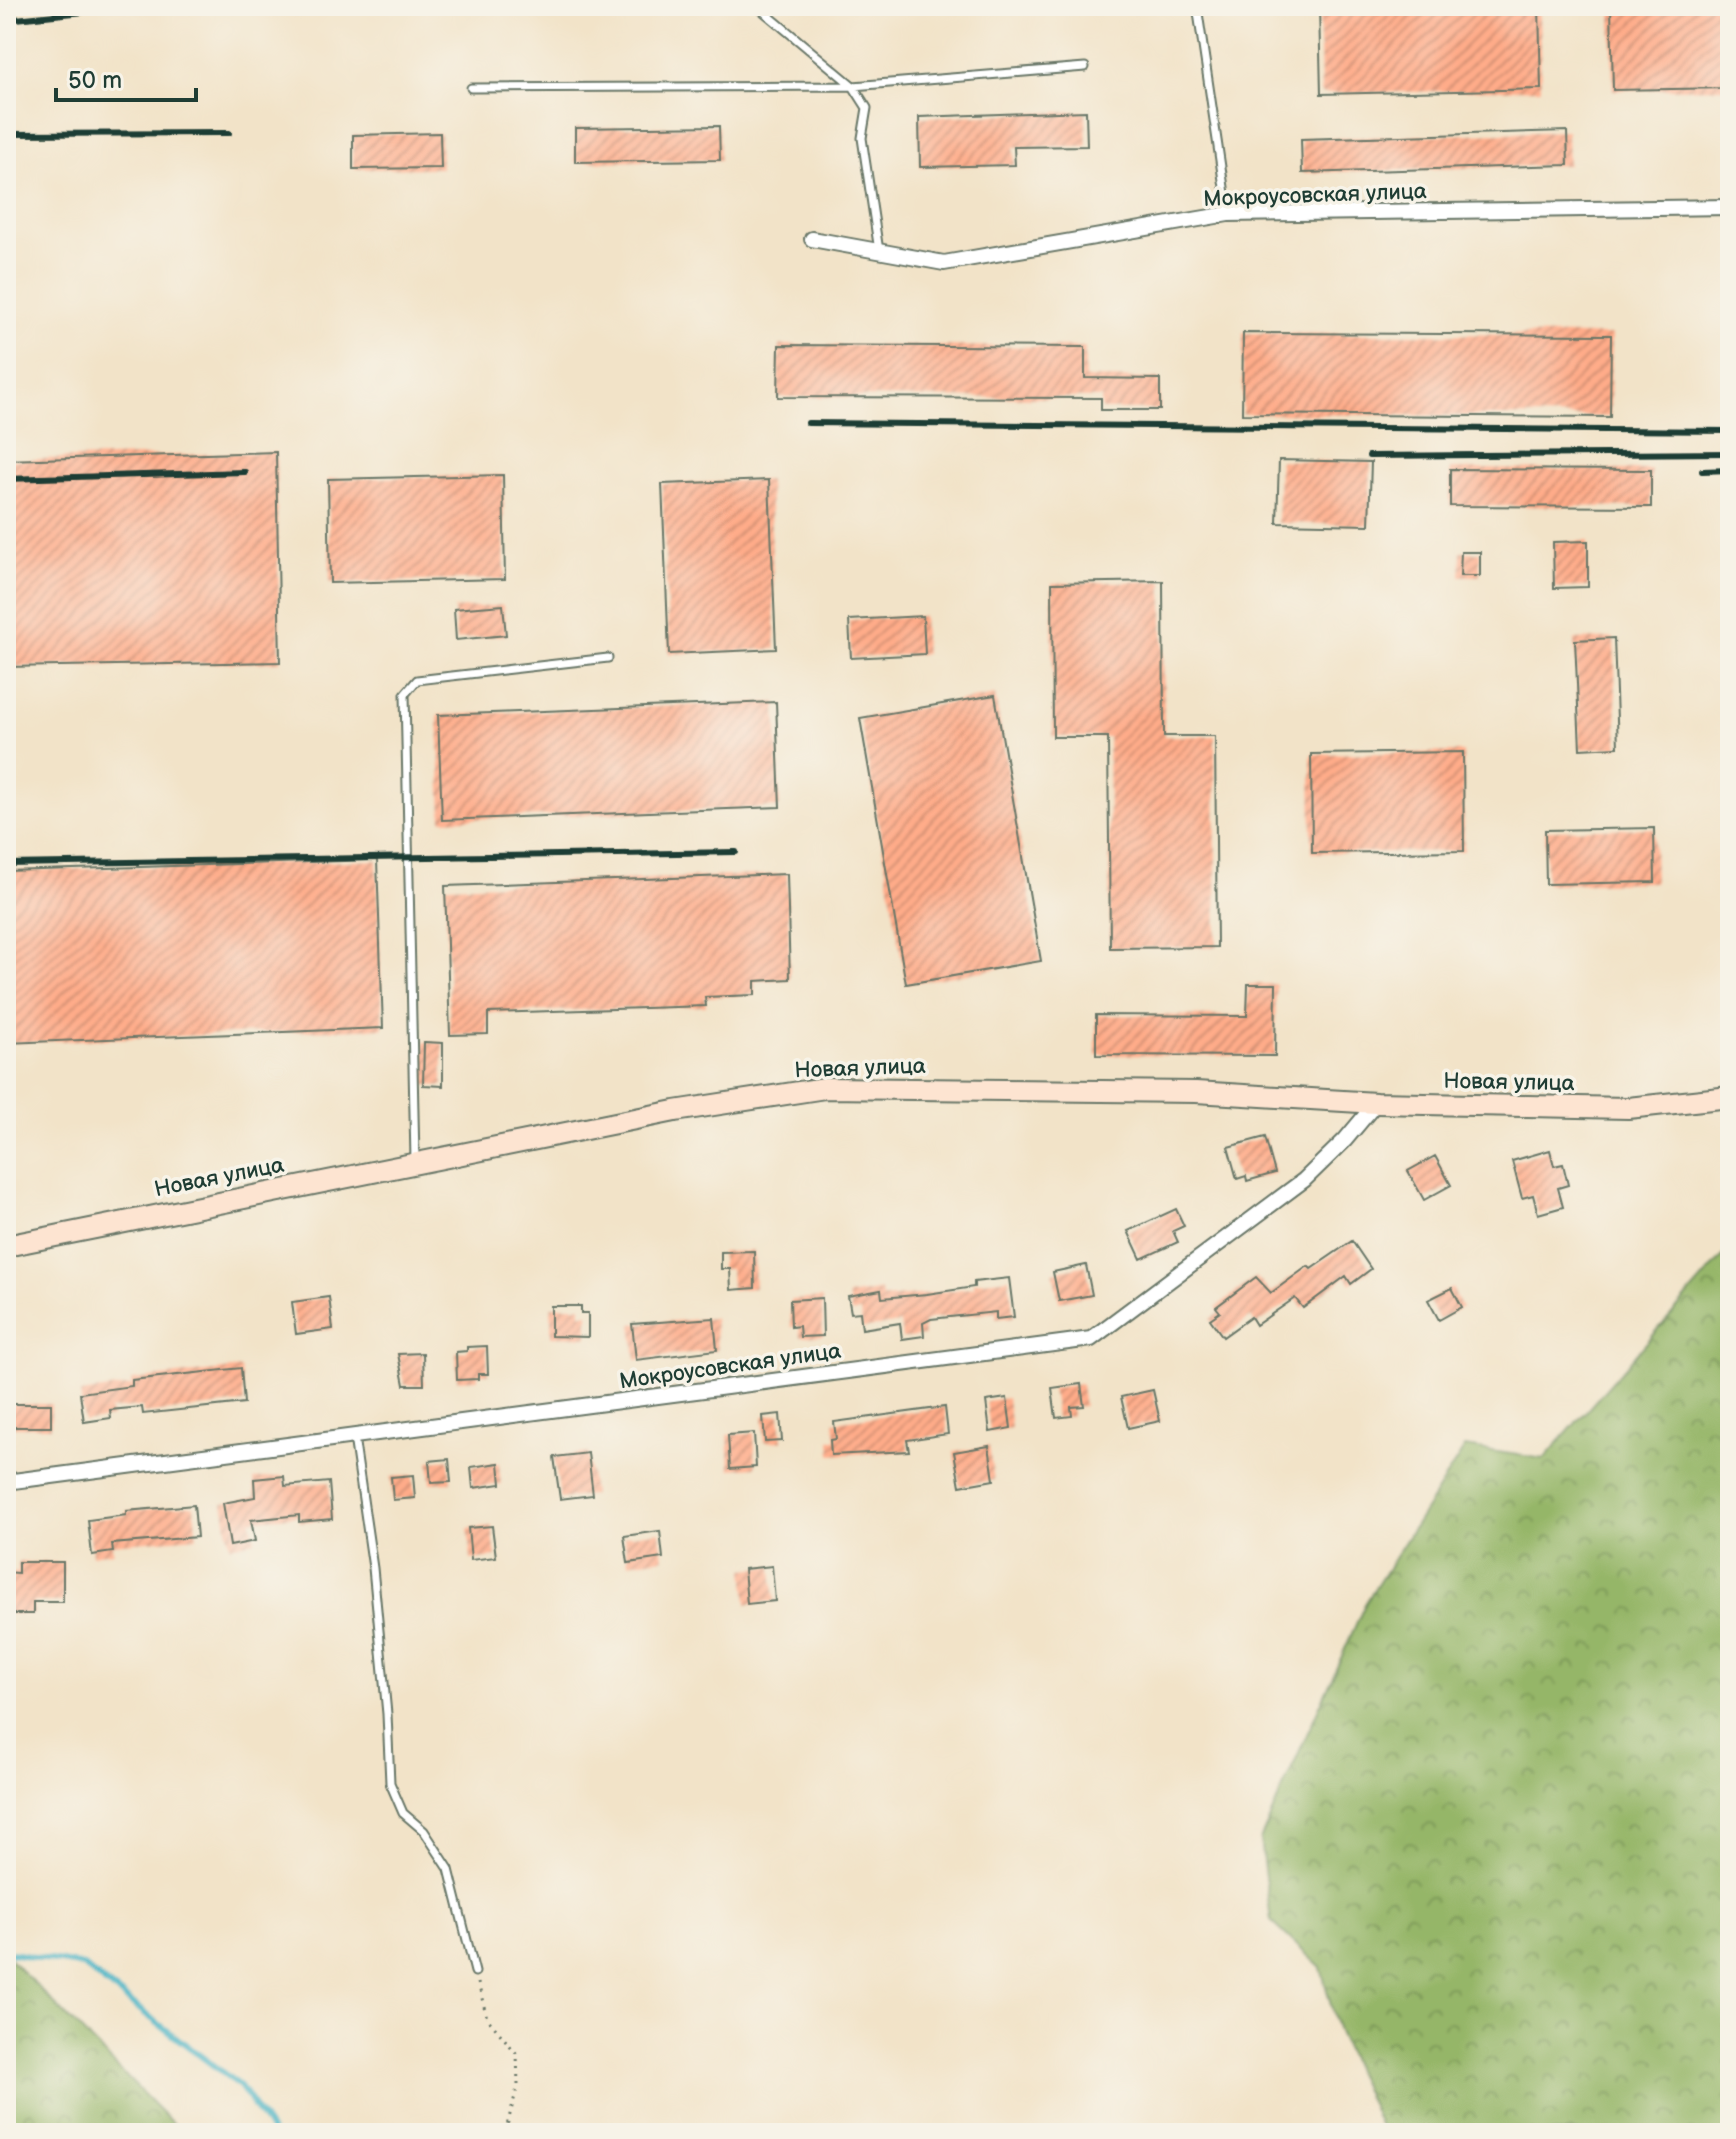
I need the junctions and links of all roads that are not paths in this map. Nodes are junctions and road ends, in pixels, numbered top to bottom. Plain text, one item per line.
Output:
1 (757, 6) edge
2 (1197, 6) edge
3 (1085, 67) dead end
4 (853, 86) junction
5 (471, 88) dead end
6 (1730, 207) edge
7 (1228, 214) junction
8 (812, 239) dead end
9 (879, 251) junction
10 (608, 658) dead end
11 (1730, 1097) edge
12 (1376, 1103) junction
13 (415, 1162) junction
14 (6, 1246) edge
15 (354, 1437) junction
16 (6, 1482) edge
17 (475, 1972) road end

1 - 4 lane
2 - 7 lane
3 - 4 lane
4 - 5 lane
4 - 9 lane
6 - 7 street, Мокроусовская улица
7 - 9 street, Мокроусовская улица
8 - 9 street, Мокроусовская улица
10 - 13 lane
11 - 12 main road, Новая улица
12 - 13 main road, Новая улица
12 - 15 street, Мокроусовская улица
13 - 14 main road, Новая улица
15 - 16 street, Мокроусовская улица
15 - 17 lane

